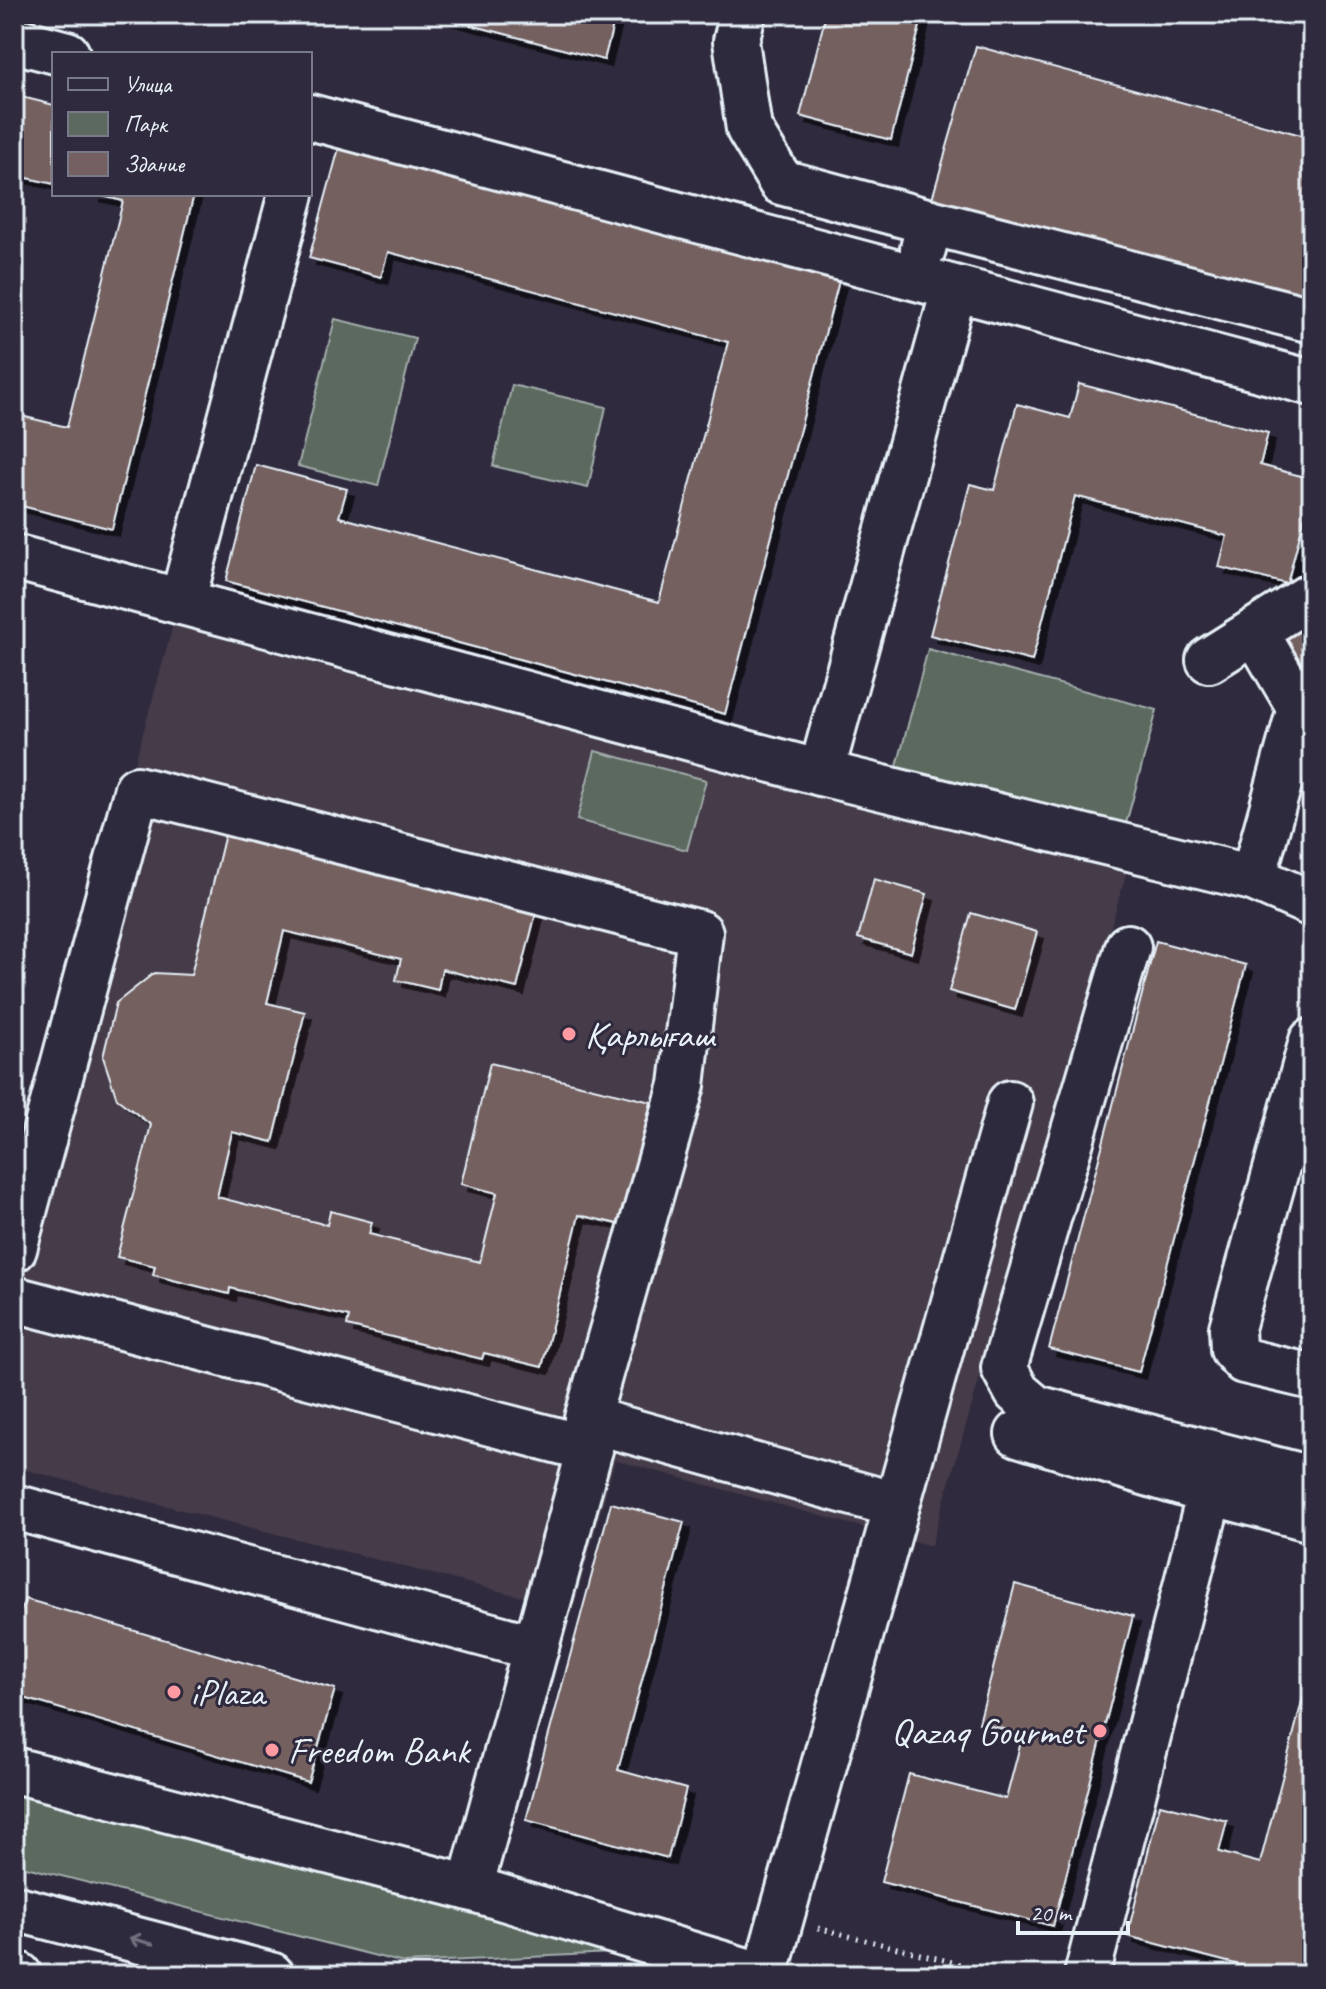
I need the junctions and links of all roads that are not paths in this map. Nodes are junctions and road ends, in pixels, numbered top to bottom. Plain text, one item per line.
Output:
1 (743, 14) edge
2 (14, 40) edge
3 (59, 52) edge
4 (312, 119) edge
5 (290, 196) edge
6 (930, 222) junction
7 (935, 284) junction
8 (1312, 320) edge
9 (1312, 383) edge
10 (14, 557) edge
11 (1312, 595) edge
12 (182, 602) junction
13 (1255, 631) junction
14 (1209, 660) dead end
15 (1306, 705) edge
16 (821, 773) junction
17 (1253, 878) junction
18 (1312, 904) edge
19 (1128, 947) dead end
20 (1312, 1041) edge
21 (1010, 1103) dead end
22 (14, 1249) edge
23 (14, 1299) edge
24 (1312, 1377) edge
25 (589, 1434) junction
26 (1018, 1434) dead end
27 (1312, 1479) edge
28 (1210, 1492) junction
29 (896, 1505) junction
30 (14, 1507) edge
31 (1312, 1519) edge
32 (536, 1648) junction
33 (14, 1770) edge
34 (470, 1888) junction
35 (14, 1908) edge
36 (271, 1975) edge
37 (762, 1975) edge
38 (1087, 1975) edge

1 - 6 main road
2 - 3 main road
4 - 7 main road
5 - 12 main road
6 - 7 main road
6 - 8 main road
7 - 9 main road
7 - 16 main road
10 - 12 main road
11 - 13 main road
12 - 16 main road
13 - 14 main road
13 - 15 main road
15 - 17 main road
16 - 17 main road
17 - 18 main road
19 - 27 main road
20 - 24 main road
21 - 29 main road
22 - 25 main road
23 - 25 main road
25 - 29 main road
25 - 32 main road
26 - 28 main road
28 - 31 main road
28 - 38 main road
29 - 37 main road
30 - 32 main road
32 - 34 main road
33 - 34 main road
34 - 37 main road
36 -> 35 main road

